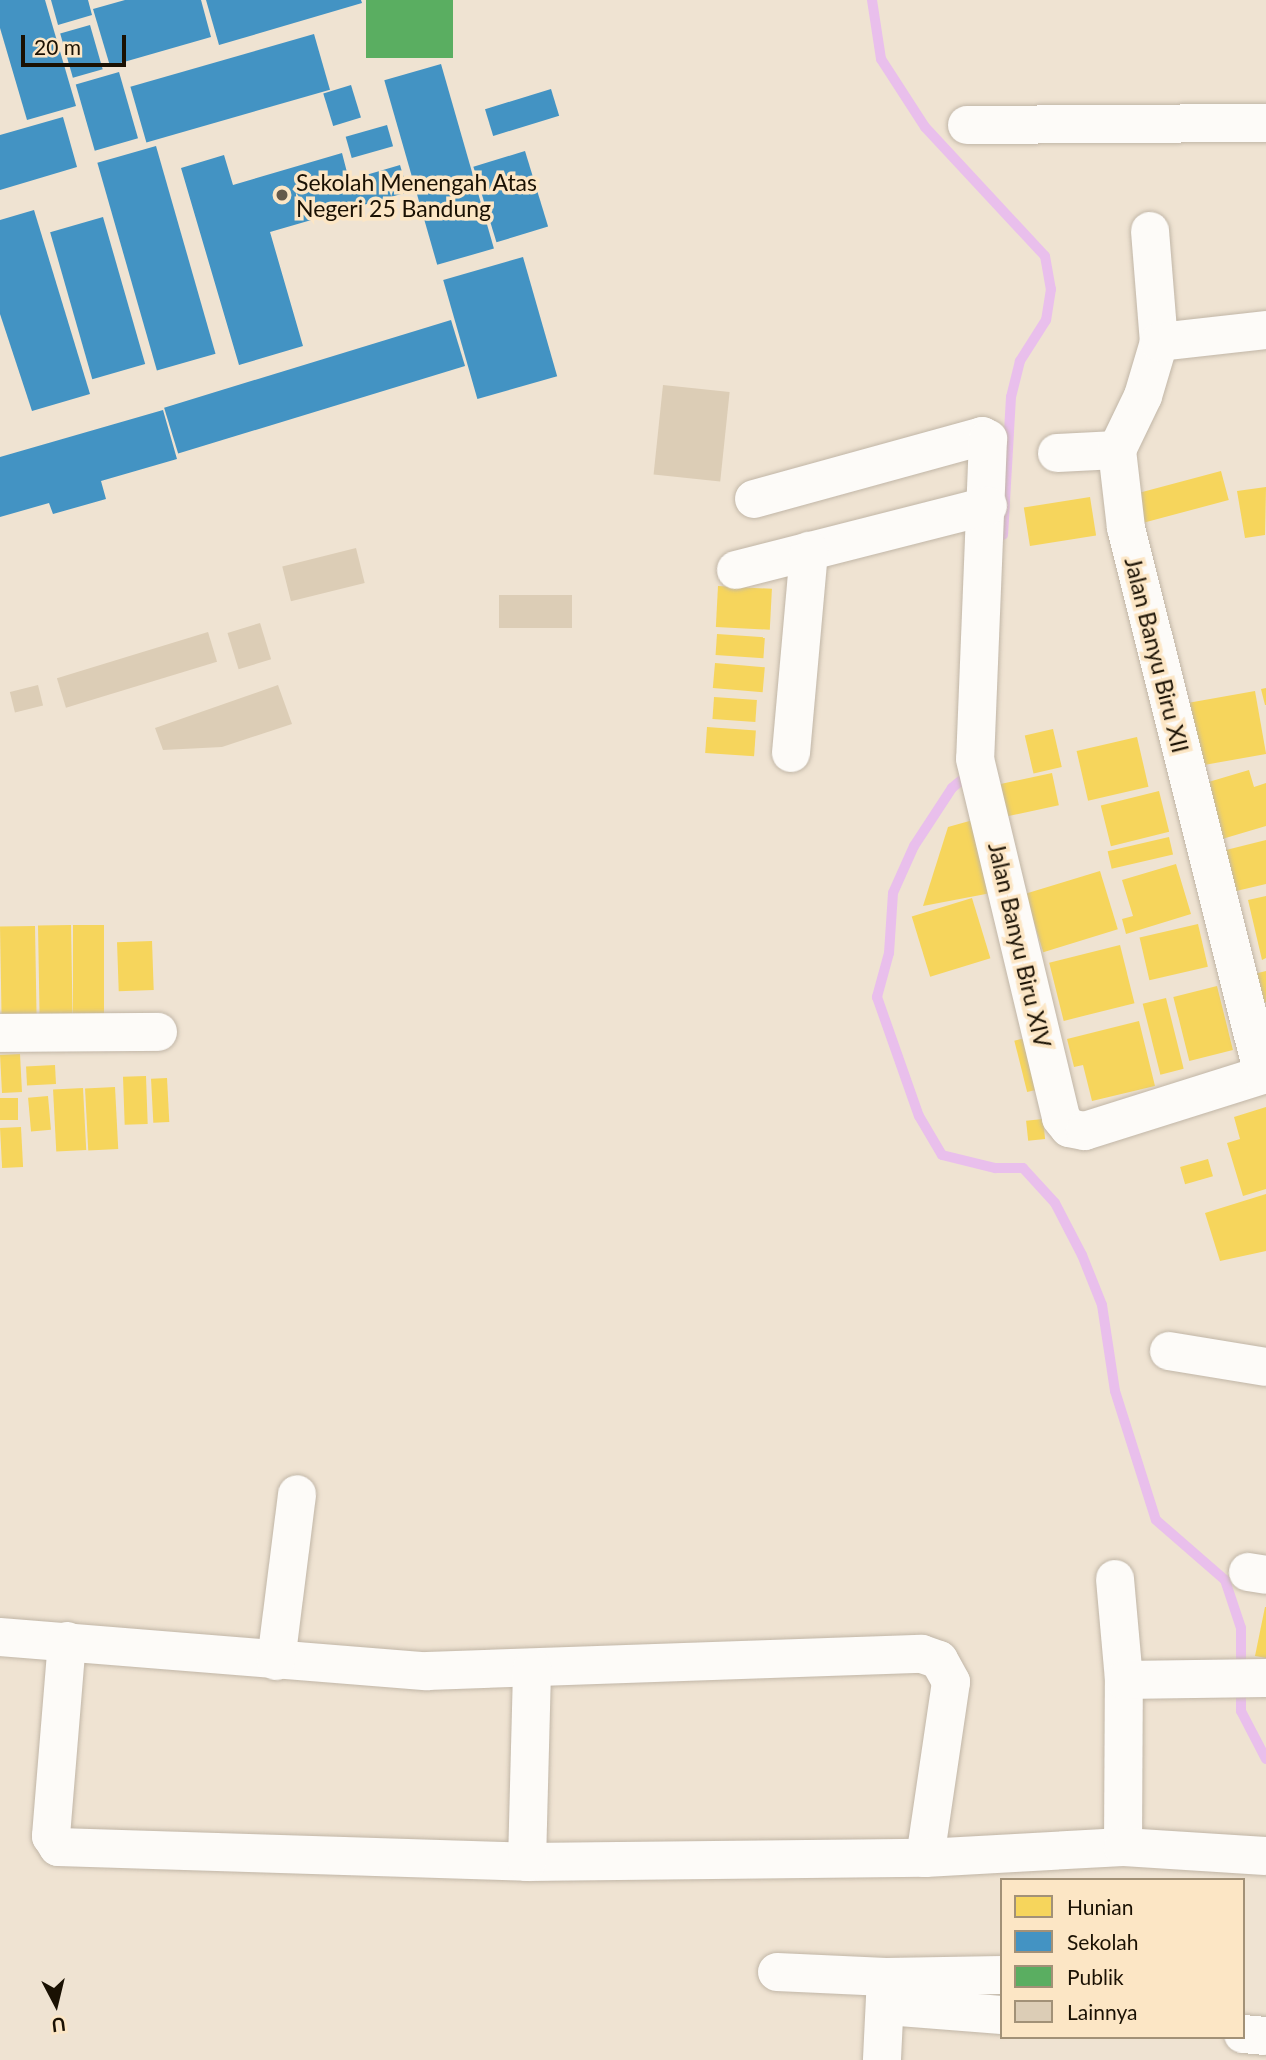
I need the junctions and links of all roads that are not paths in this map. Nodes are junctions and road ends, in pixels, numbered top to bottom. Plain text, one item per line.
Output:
1 (1266, 123) edge
2 (967, 125) dead end
3 (1150, 231) dead end
4 (1266, 331) edge
5 (1159, 342) junction
6 (1117, 450) junction
7 (1057, 453) dead end
8 (754, 499) dead end
9 (988, 506) junction
10 (809, 551) junction
11 (736, 570) dead end
12 (791, 753) dead end
13 (158, 1032) dead end
14 (0, 1033) edge
15 (1264, 1074) edge
16 (1169, 1351) dead end
17 (1266, 1367) edge
18 (298, 1494) dead end
19 (1115, 1578) dead end
20 (0, 1637) edge
21 (67, 1641) junction
22 (276, 1661) junction
23 (532, 1668) junction
24 (1265, 1678) edge
25 (1124, 1680) junction
26 (1123, 1847) junction
27 (1266, 1856) edge
28 (925, 1858) junction
29 (527, 1861) junction
30 (777, 1972) dead end
31 (1000, 1975) edge
32 (887, 1991) junction
33 (1000, 2015) edge
34 (1245, 2034) edge
35 (1266, 2036) edge
36 (882, 2060) edge

1 - 2 street
3 - 5 street
4 - 5 street
5 - 6 street
6 - 7 street
6 - 15 street, Jalan Banyu Biru XII
8 - 9 street, Jalan Banyu Biru XIV
9 - 10 street
9 - 15 street, Jalan Banyu Biru XIV
10 - 11 street
10 - 12 street
13 - 14 street
16 - 17 street
18 - 22 street
19 - 25 street
20 - 21 street
21 - 22 street
21 - 29 street
22 - 23 street
23 - 28 street
23 - 29 street
24 - 25 street
25 - 26 street
26 - 27 street
26 - 28 street
28 - 29 street
30 - 32 street
31 - 32 street
32 - 33 street
32 - 36 street
34 - 35 street

